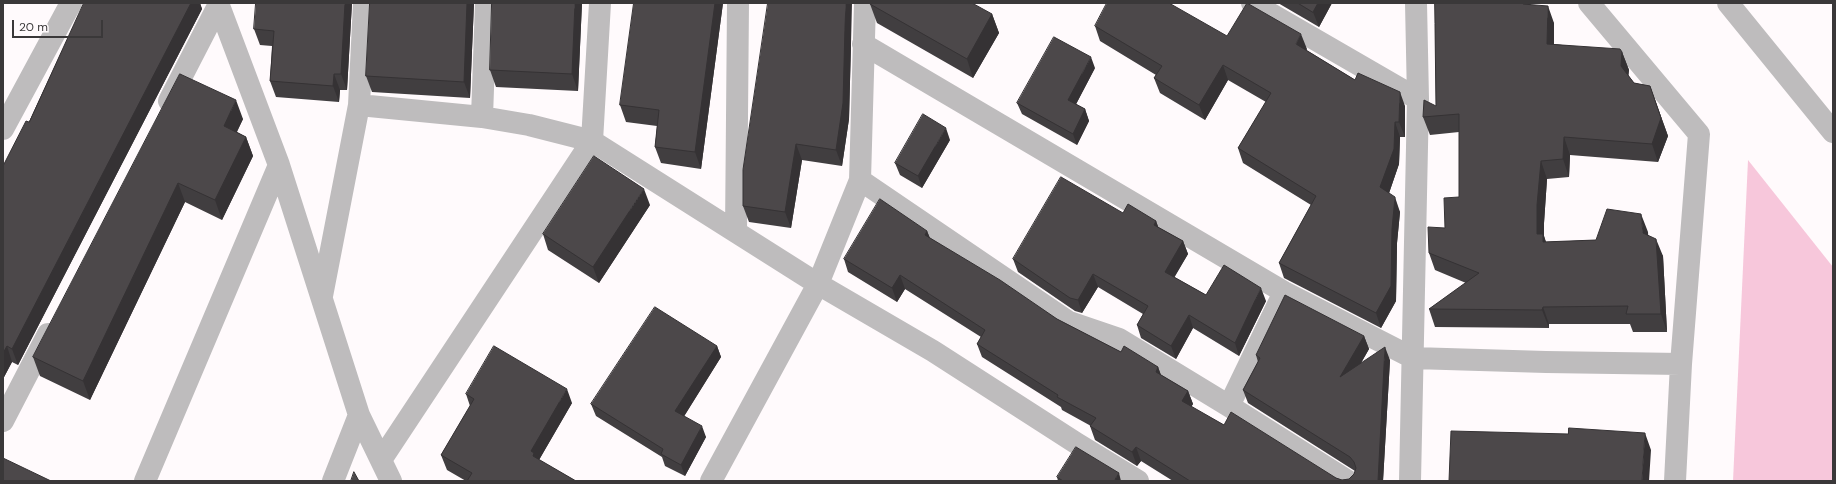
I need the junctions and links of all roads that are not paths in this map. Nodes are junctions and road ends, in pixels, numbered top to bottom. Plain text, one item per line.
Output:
1 (71, 3) edge
2 (364, 3) edge
3 (486, 3) edge
4 (600, 3) edge
5 (738, 3) edge
6 (865, 3) edge
7 (1252, 3) edge
8 (1416, 3) edge
9 (1589, 3) edge
10 (1728, 3) edge
11 (219, 4) edge
12 (863, 44) junction
13 (1418, 99) junction
14 (359, 105) junction
15 (482, 117) junction
16 (159, 119) edge
17 (3, 129) edge
18 (1833, 132) edge
19 (592, 141) junction
20 (279, 165) junction
21 (860, 180) junction
22 (736, 232) junction
23 (818, 284) junction
24 (1284, 292) junction
25 (322, 298) junction
26 (58, 315) edge
27 (1413, 358) junction
28 (1681, 364) junction
29 (1229, 406) junction
30 (359, 415) junction
31 (3, 420) edge
32 (381, 460) junction
33 (145, 481) edge
34 (333, 481) edge
35 (391, 481) edge
36 (711, 481) edge
37 (1138, 481) edge
38 (1348, 481) edge
39 (1410, 481) edge
40 (1675, 481) edge

1 - 17 street
2 - 14 street
3 - 15 street
4 - 19 street
5 - 22 street
6 - 12 street
7 - 13 street
8 - 13 street
9 - 28 street
10 - 18 street
11 - 16 street
11 - 20 street
12 - 21 street
12 - 24 street
13 - 27 street
14 - 15 street
14 - 25 street
15 - 19 street
19 - 22 street
19 - 32 street
20 - 25 street
20 - 33 street
21 - 23 street
21 - 29 street
22 - 23 street
23 - 36 street
23 - 37 street
24 - 27 street
24 - 29 street
25 - 30 street
26 - 31 street
27 - 28 street
27 - 39 street
28 - 40 street
29 - 38 street
30 - 32 street
30 - 34 street
32 - 35 street

